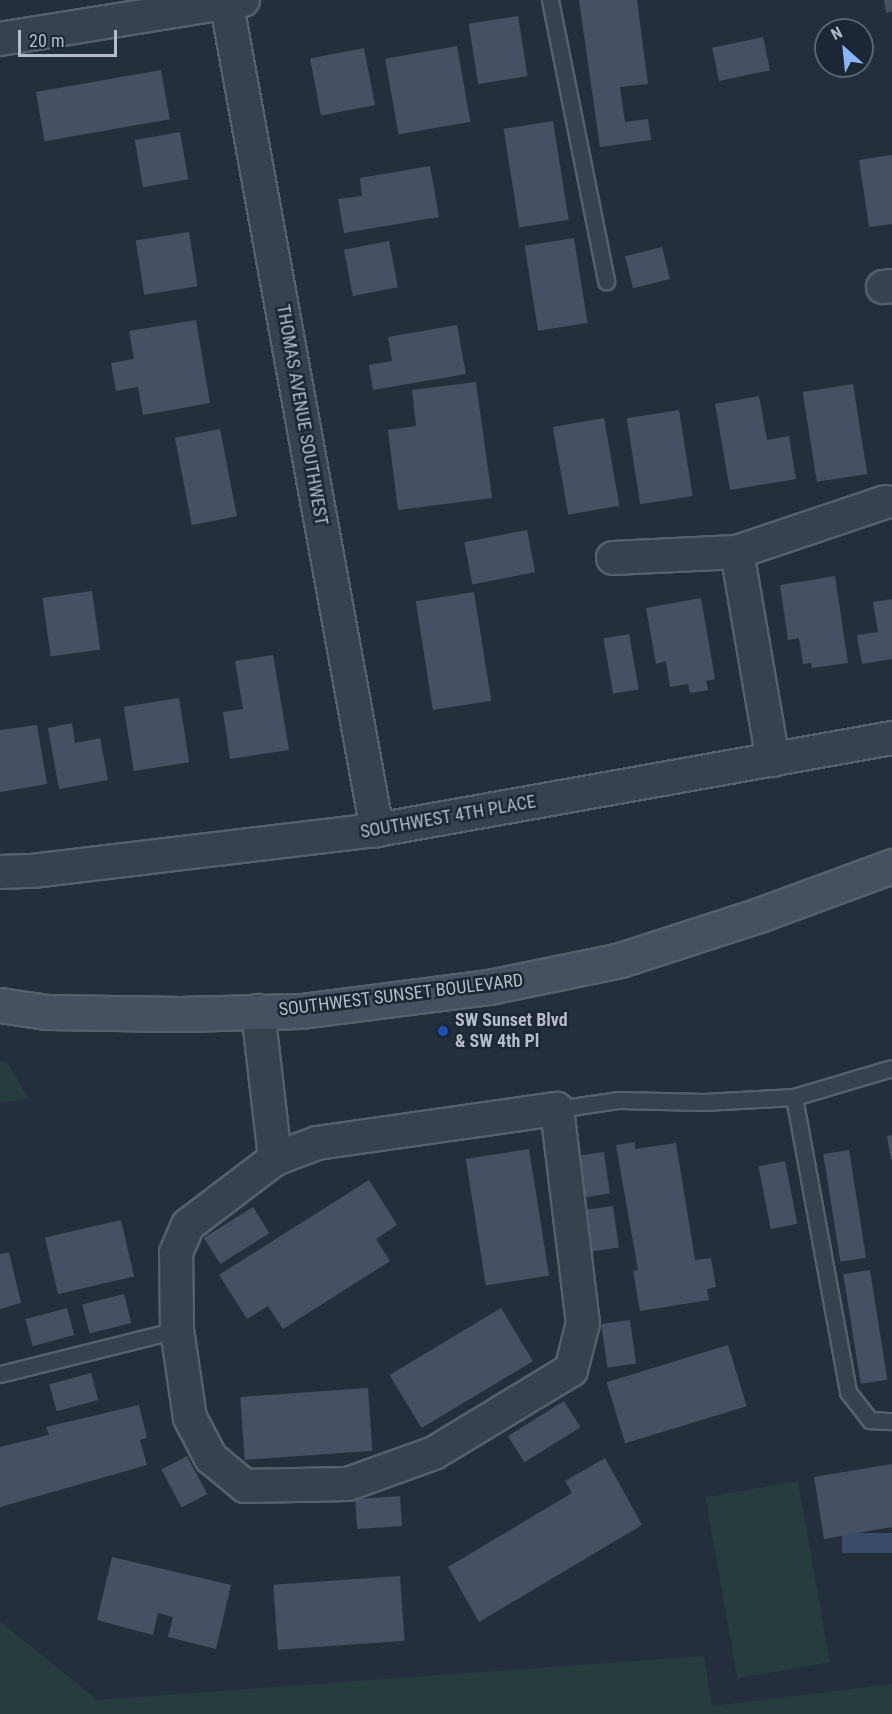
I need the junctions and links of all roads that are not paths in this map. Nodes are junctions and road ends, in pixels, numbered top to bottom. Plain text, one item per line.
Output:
1 (550, 0) edge
2 (232, 1) edge
3 (0, 39) edge
4 (606, 281) dead end
5 (886, 502) dead end
6 (737, 552) junction
7 (613, 558) dead end
8 (892, 738) edge
9 (773, 760) junction
10 (377, 830) junction
11 (892, 866) edge
12 (0, 872) edge
13 (0, 1005) edge
14 (258, 1011) junction
15 (892, 1068) edge
16 (794, 1097) junction
17 (557, 1109) junction
18 (275, 1159) junction
19 (177, 1330) junction
20 (0, 1374) edge
21 (892, 1421) edge

1 - 4 lane
2 - 3 street
2 - 10 street, THOMAS AVENUE SOUTHWEST
5 - 6 street
6 - 7 street
6 - 9 street
8 - 9 street, SOUTHWEST 4TH PLACE
9 - 10 street, SOUTHWEST 4TH PLACE
10 - 12 street, SOUTHWEST 4TH PLACE
11 - 14 main road, SOUTHWEST SUNSET BOULEVARD
13 - 14 main road, SOUTHWEST SUNSET BOULEVARD
14 - 18 street
15 - 16 lane
16 - 17 lane
16 - 21 lane
17 - 18 street
17 - 19 street
18 - 19 street
19 - 20 lane

